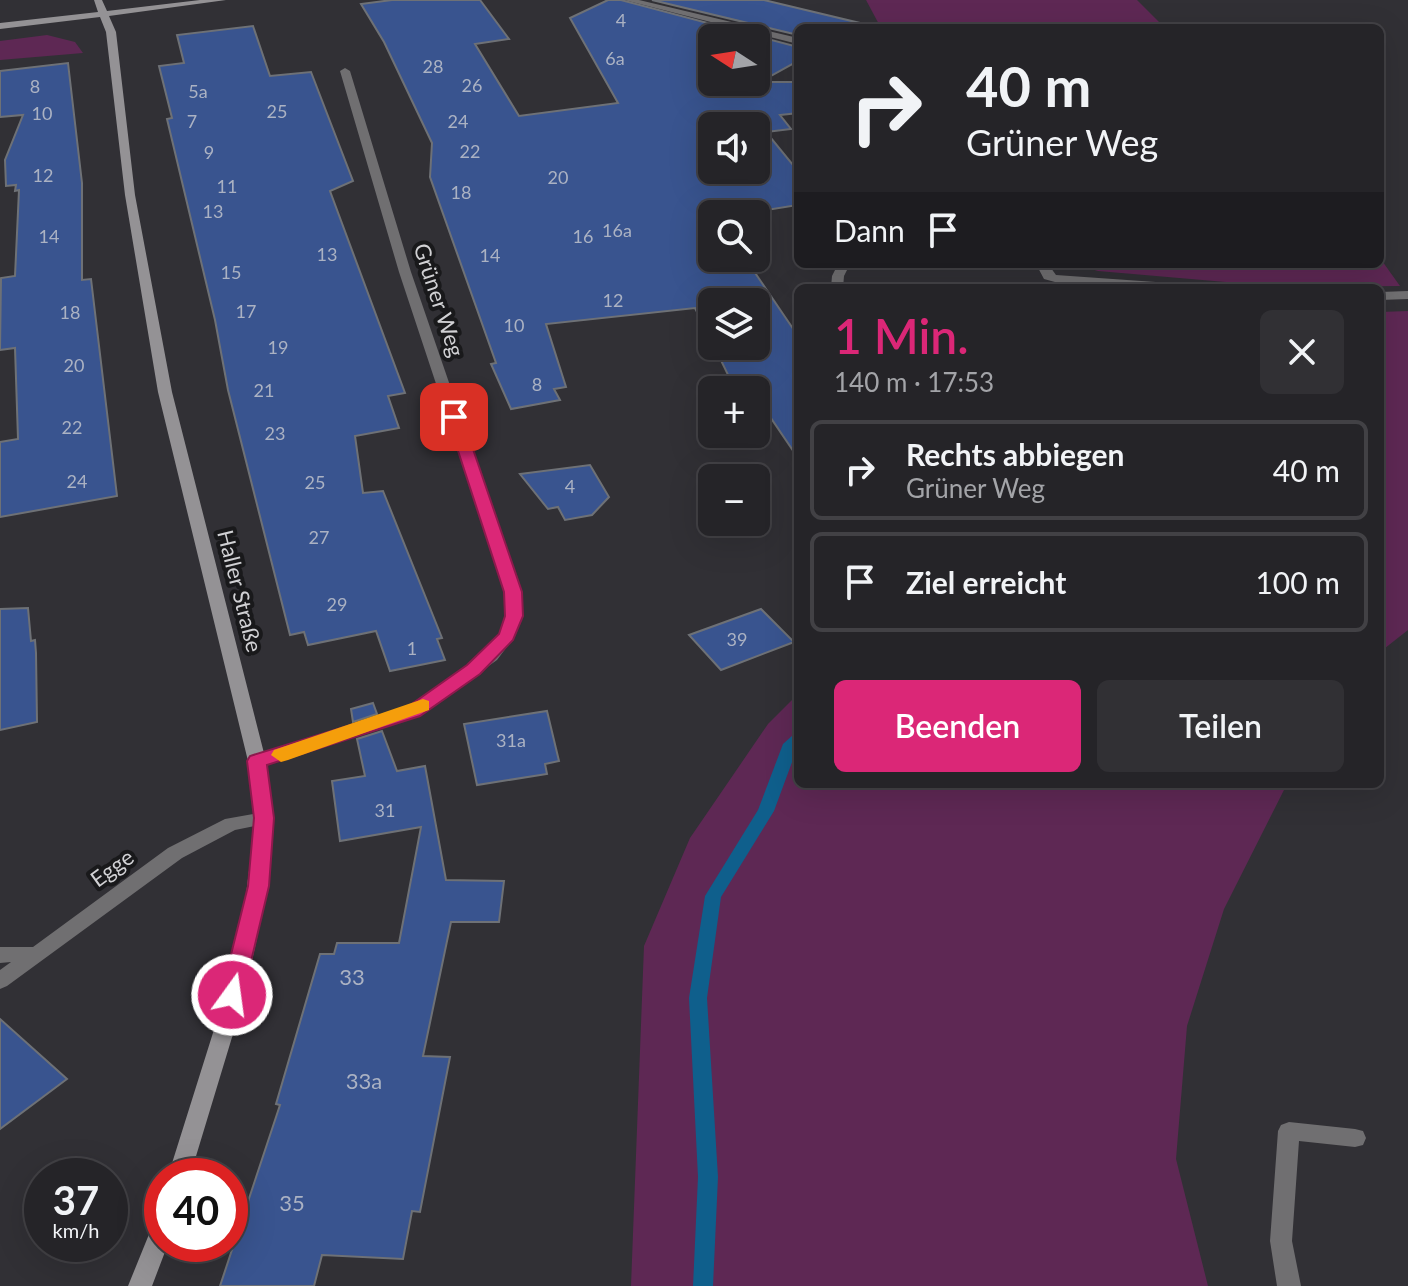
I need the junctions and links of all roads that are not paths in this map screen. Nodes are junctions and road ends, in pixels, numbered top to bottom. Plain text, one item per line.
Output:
1 (222, 0) edge
2 (628, 0) edge
3 (100, 6) edge
4 (0, 26) edge
5 (794, 40) edge
6 (345, 71) dead end
7 (1044, 268) edge
8 (1132, 284) edge
9 (1408, 295) edge
10 (1384, 296) edge
11 (257, 761) junction
12 (264, 818) junction
13 (36, 954) junction
14 (0, 955) edge
15 (0, 981) edge
16 (1355, 1138) dead end
17 (185, 1158) edge
18 (149, 1262) edge
19 (140, 1286) edge
20 (1289, 1286) edge

1 - 3 street
2 - 5 street
3 - 4 street
3 - 11 street, Haller Straße
6 - 11 street, Grüner Weg
7 - 8 street
9 - 10 street
11 - 12 street, Haller Straße
12 - 13 street, Egge
12 - 17 street, Haller Straße
13 - 14 street
13 - 15 street, Egge
16 - 20 street
18 - 19 street

